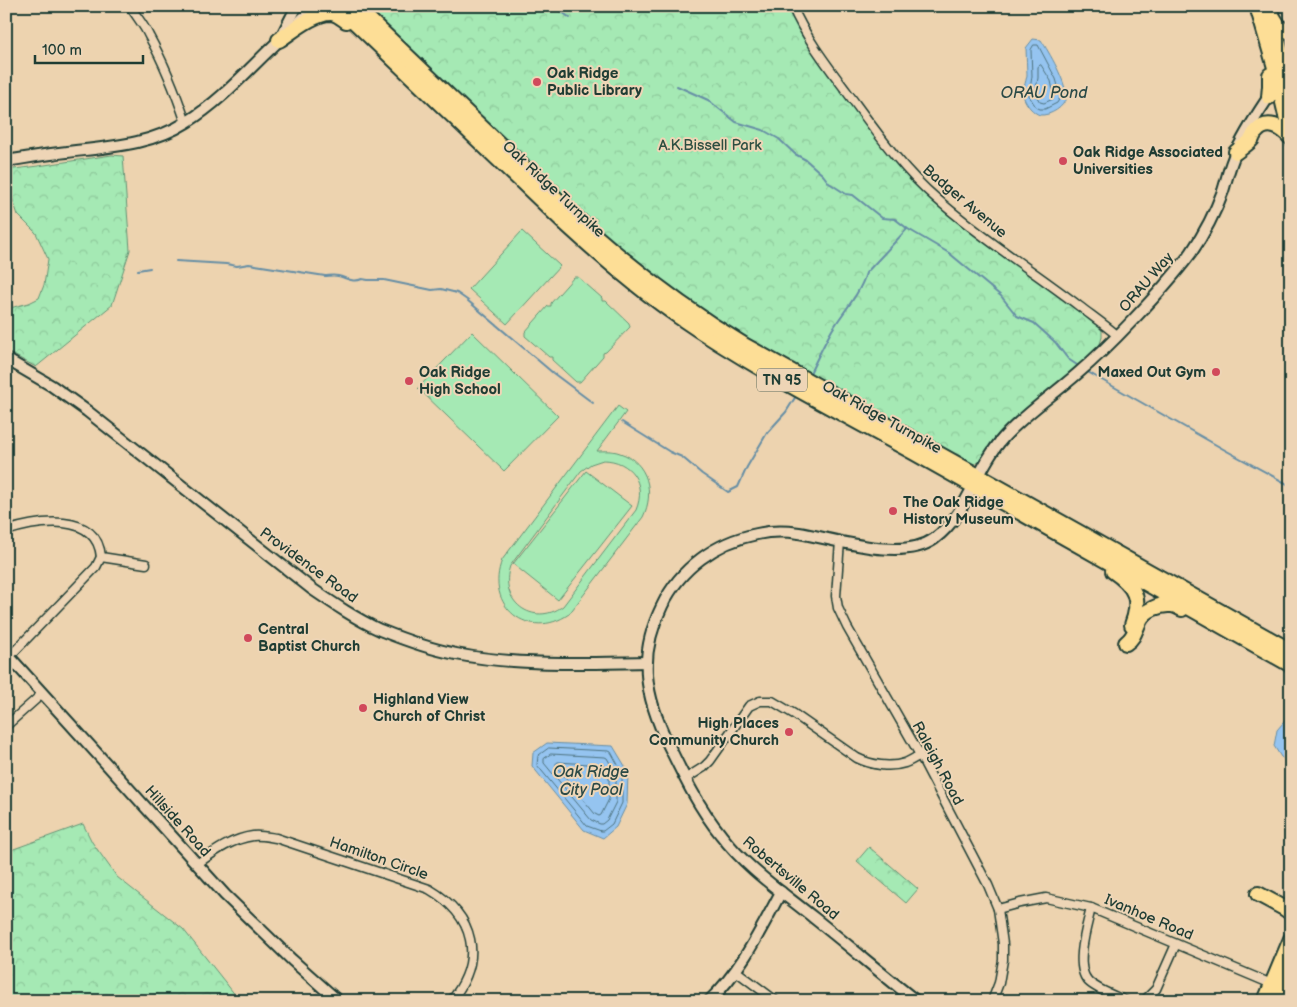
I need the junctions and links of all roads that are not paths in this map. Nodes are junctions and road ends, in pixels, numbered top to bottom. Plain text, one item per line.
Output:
1 (130, 6) edge
2 (297, 6) edge
3 (315, 6) edge
4 (338, 6) edge
5 (355, 6) edge
6 (792, 6) edge
7 (1252, 6) edge
8 (1265, 7) edge
9 (364, 12) edge
10 (1291, 32) edge
11 (279, 40) junction
12 (1288, 66) edge
13 (1278, 83) junction
14 (1291, 91) edge
15 (432, 96) junction
16 (1269, 96) junction
17 (186, 123) junction
18 (1291, 138) edge
19 (1236, 152) junction
20 (6, 161) edge
21 (1118, 336) junction
22 (6, 359) edge
23 (976, 481) junction
24 (1048, 528) junction
25 (6, 532) edge
26 (840, 541) junction
27 (101, 557) junction
28 (146, 564) dead end
29 (1258, 633) junction
30 (1242, 637) junction
31 (1291, 645) edge
32 (1291, 651) edge
33 (8, 655) edge
34 (646, 662) junction
35 (1291, 665) edge
36 (1291, 671) edge
37 (42, 694) junction
38 (6, 726) edge
39 (920, 756) junction
40 (685, 779) junction
41 (197, 864) junction
42 (781, 892) junction
43 (1291, 903) edge
44 (1091, 908) junction
45 (998, 909) junction
46 (1291, 913) edge
47 (1291, 939) edge
48 (1176, 944) junction
49 (1291, 970) edge
50 (736, 971) junction
51 (1278, 991) edge
52 (338, 1001) edge
53 (451, 1001) edge
54 (708, 1001) edge
55 (776, 1001) edge
56 (916, 1001) edge
57 (992, 1001) edge
58 (1126, 1001) edge
59 (1144, 1001) edge
60 (1265, 1001) edge

1 - 17 street
2 - 11 street
3 - 11 street
4 - 15 highway, Oak Ridge Turnpike / TN 95
5 - 9 highway, Oak Ridge Turnpike / TN 95
6 - 21 street, Badger Avenue
7 - 16 highway
8 - 10 highway
8 - 12 highway
8 - 13 highway
9 - 23 highway, Oak Ridge Turnpike / TN 95
11 - 15 highway
11 - 17 street
12 - 13 street, ORAU Way
12 - 14 highway
13 - 16 street, ORAU Way
13 - 18 highway
15 - 23 highway, Oak Ridge Turnpike / TN 95
16 - 19 street, ORAU Way
17 - 20 street
18 - 19 highway
19 - 21 street, ORAU Way
21 - 23 street, ORAU Way
22 - 34 street, Providence Road
23 - 24 highway, Oak Ridge Turnpike / TN 95
23 - 26 street, Robertsville Road
23 - 29 highway, Oak Ridge Turnpike / TN 95
24 - 30 highway, Oak Ridge Turnpike / TN 95
24 - 30 highway
25 - 27 street
26 - 34 street, Robertsville Road
26 - 39 street, Raleigh Road
27 - 28 street
27 - 33 street
29 - 31 highway
29 - 32 highway, Oak Ridge Turnpike / TN 95
30 - 35 highway, Oak Ridge Turnpike / TN 95
30 - 36 highway
33 - 37 street, Hillside Road
34 - 40 street, Robertsville Road
37 - 38 street
37 - 41 street, Hillside Road
39 - 40 street
39 - 45 street, Raleigh Road
40 - 42 street, Robertsville Road
41 - 52 street, Hillside Road
41 - 53 street, Hamilton Circle
42 - 50 street
42 - 56 street, Robertsville Road
43 - 46 highway
44 - 45 street, Ivanhoe Road
44 - 48 street, Ivanhoe Road
44 - 58 street
45 - 57 street, Raleigh Road
47 - 51 highway
48 - 51 street, Ivanhoe Road
48 - 59 street
49 - 51 highway
50 - 54 street
50 - 55 street
51 - 60 highway

